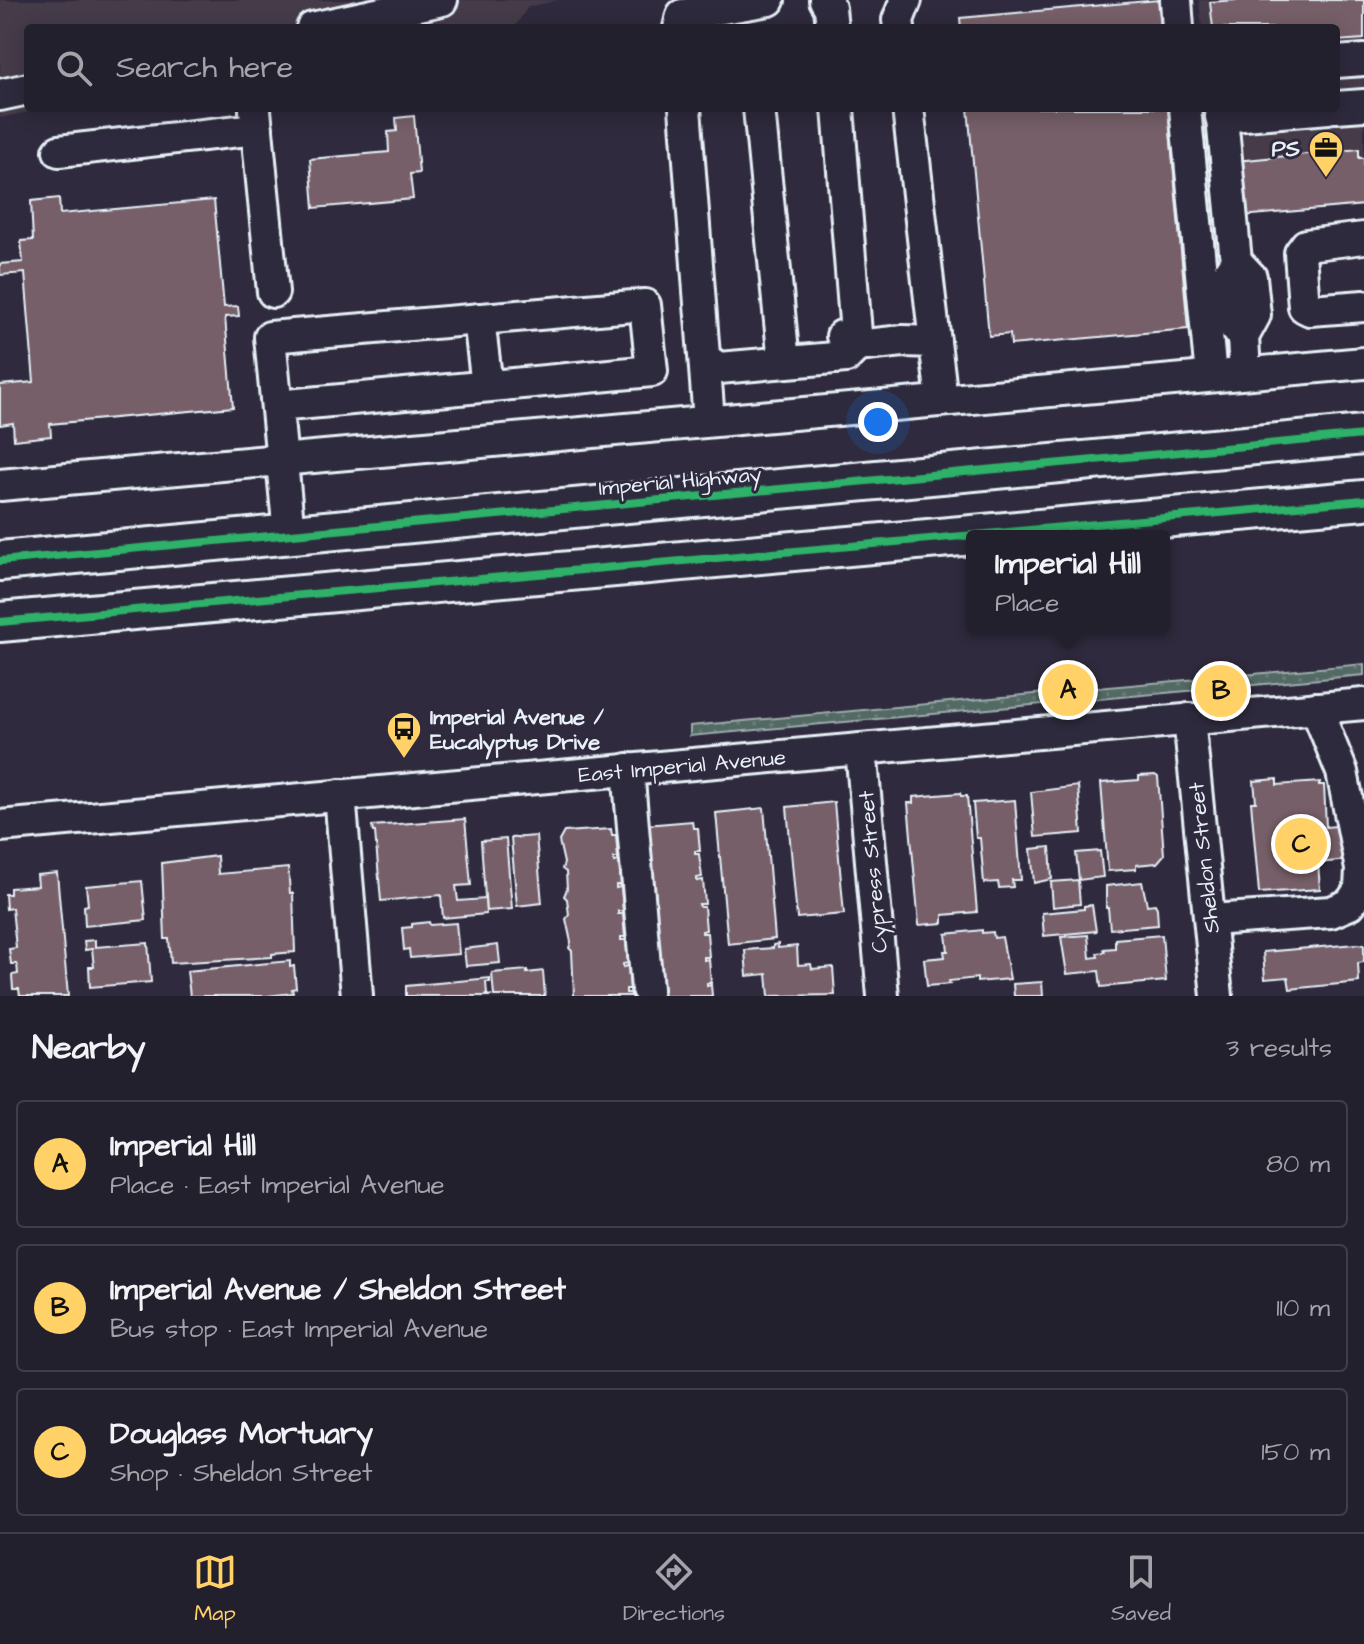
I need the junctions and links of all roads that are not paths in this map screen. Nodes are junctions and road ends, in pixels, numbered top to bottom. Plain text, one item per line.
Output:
1 (442, 0) edge
2 (825, 0) edge
3 (906, 0) edge
4 (1176, 0) edge
5 (756, 11) edge
6 (331, 24) edge
7 (679, 24) edge
8 (832, 24) edge
9 (898, 24) edge
10 (1178, 24) edge
11 (1364, 60) edge
12 (1340, 62) edge
13 (24, 90) edge
14 (0, 95) edge
15 (1364, 105) edge
16 (1340, 107) edge
17 (685, 112) edge
18 (759, 112) edge
19 (838, 112) edge
20 (908, 112) edge
21 (1185, 112) edge
22 (1242, 112) edge
23 (1221, 113) edge
24 (256, 118) edge
25 (59, 151) dead end
26 (1364, 238) edge
27 (273, 292) dead end
28 (1364, 306) edge
29 (479, 319) junction
30 (935, 342) junction
31 (857, 346) junction
32 (783, 352) junction
33 (705, 359) junction
34 (1364, 363) edge
35 (1245, 373) junction
36 (1211, 376) junction
37 (487, 386) junction
38 (942, 400) junction
39 (277, 406) junction
40 (709, 421) junction
41 (1364, 435) edge
42 (281, 459) junction
43 (0, 485) edge
44 (1364, 500) edge
45 (1029, 530) edge
46 (289, 534) junction
47 (966, 536) edge
48 (0, 561) edge
49 (0, 622) edge
50 (1364, 704) edge
51 (1316, 708) junction
52 (1189, 719) junction
53 (861, 749) junction
54 (628, 769) junction
55 (340, 795) junction
56 (0, 826) edge
57 (1210, 920) junction
58 (647, 989) dead end
59 (357, 996) edge
60 (883, 996) edge
61 (1217, 996) edge

1 - 6 street
2 - 8 street
3 - 9 street
4 - 10 street
5 - 7 street
11 - 12 street
13 - 14 street
15 - 16 street
17 - 33 street
18 - 32 street
19 - 31 street
20 - 30 street
21 - 36 street
22 - 23 street
23 - 35 street
24 - 25 street
24 - 27 street
26 - 28 street
29 - 37 street
29 - 37 street
29 - 39 street
30 - 31 street
30 - 38 street
31 - 32 street
32 - 33 street
33 - 40 street
34 - 35 street
35 - 36 street
36 - 38 street
37 - 39 street
38 - 40 street
39 - 42 street
40 - 42 street
41 - 46 main road, Imperial Highway
42 - 43 street
42 - 46 street
44 - 45 main road
46 - 48 main road, Imperial Highway
47 - 49 main road
50 - 51 street, East Imperial Avenue
51 - 52 street, East Imperial Avenue
51 - 57 street
52 - 53 street, East Imperial Avenue
52 - 57 street, Sheldon Street
53 - 54 street, East Imperial Avenue
53 - 60 street, Cypress Street
54 - 55 street, East Imperial Avenue
54 - 58 street
55 - 56 street, East Imperial Avenue
55 - 59 street
57 - 61 street, Sheldon Street

